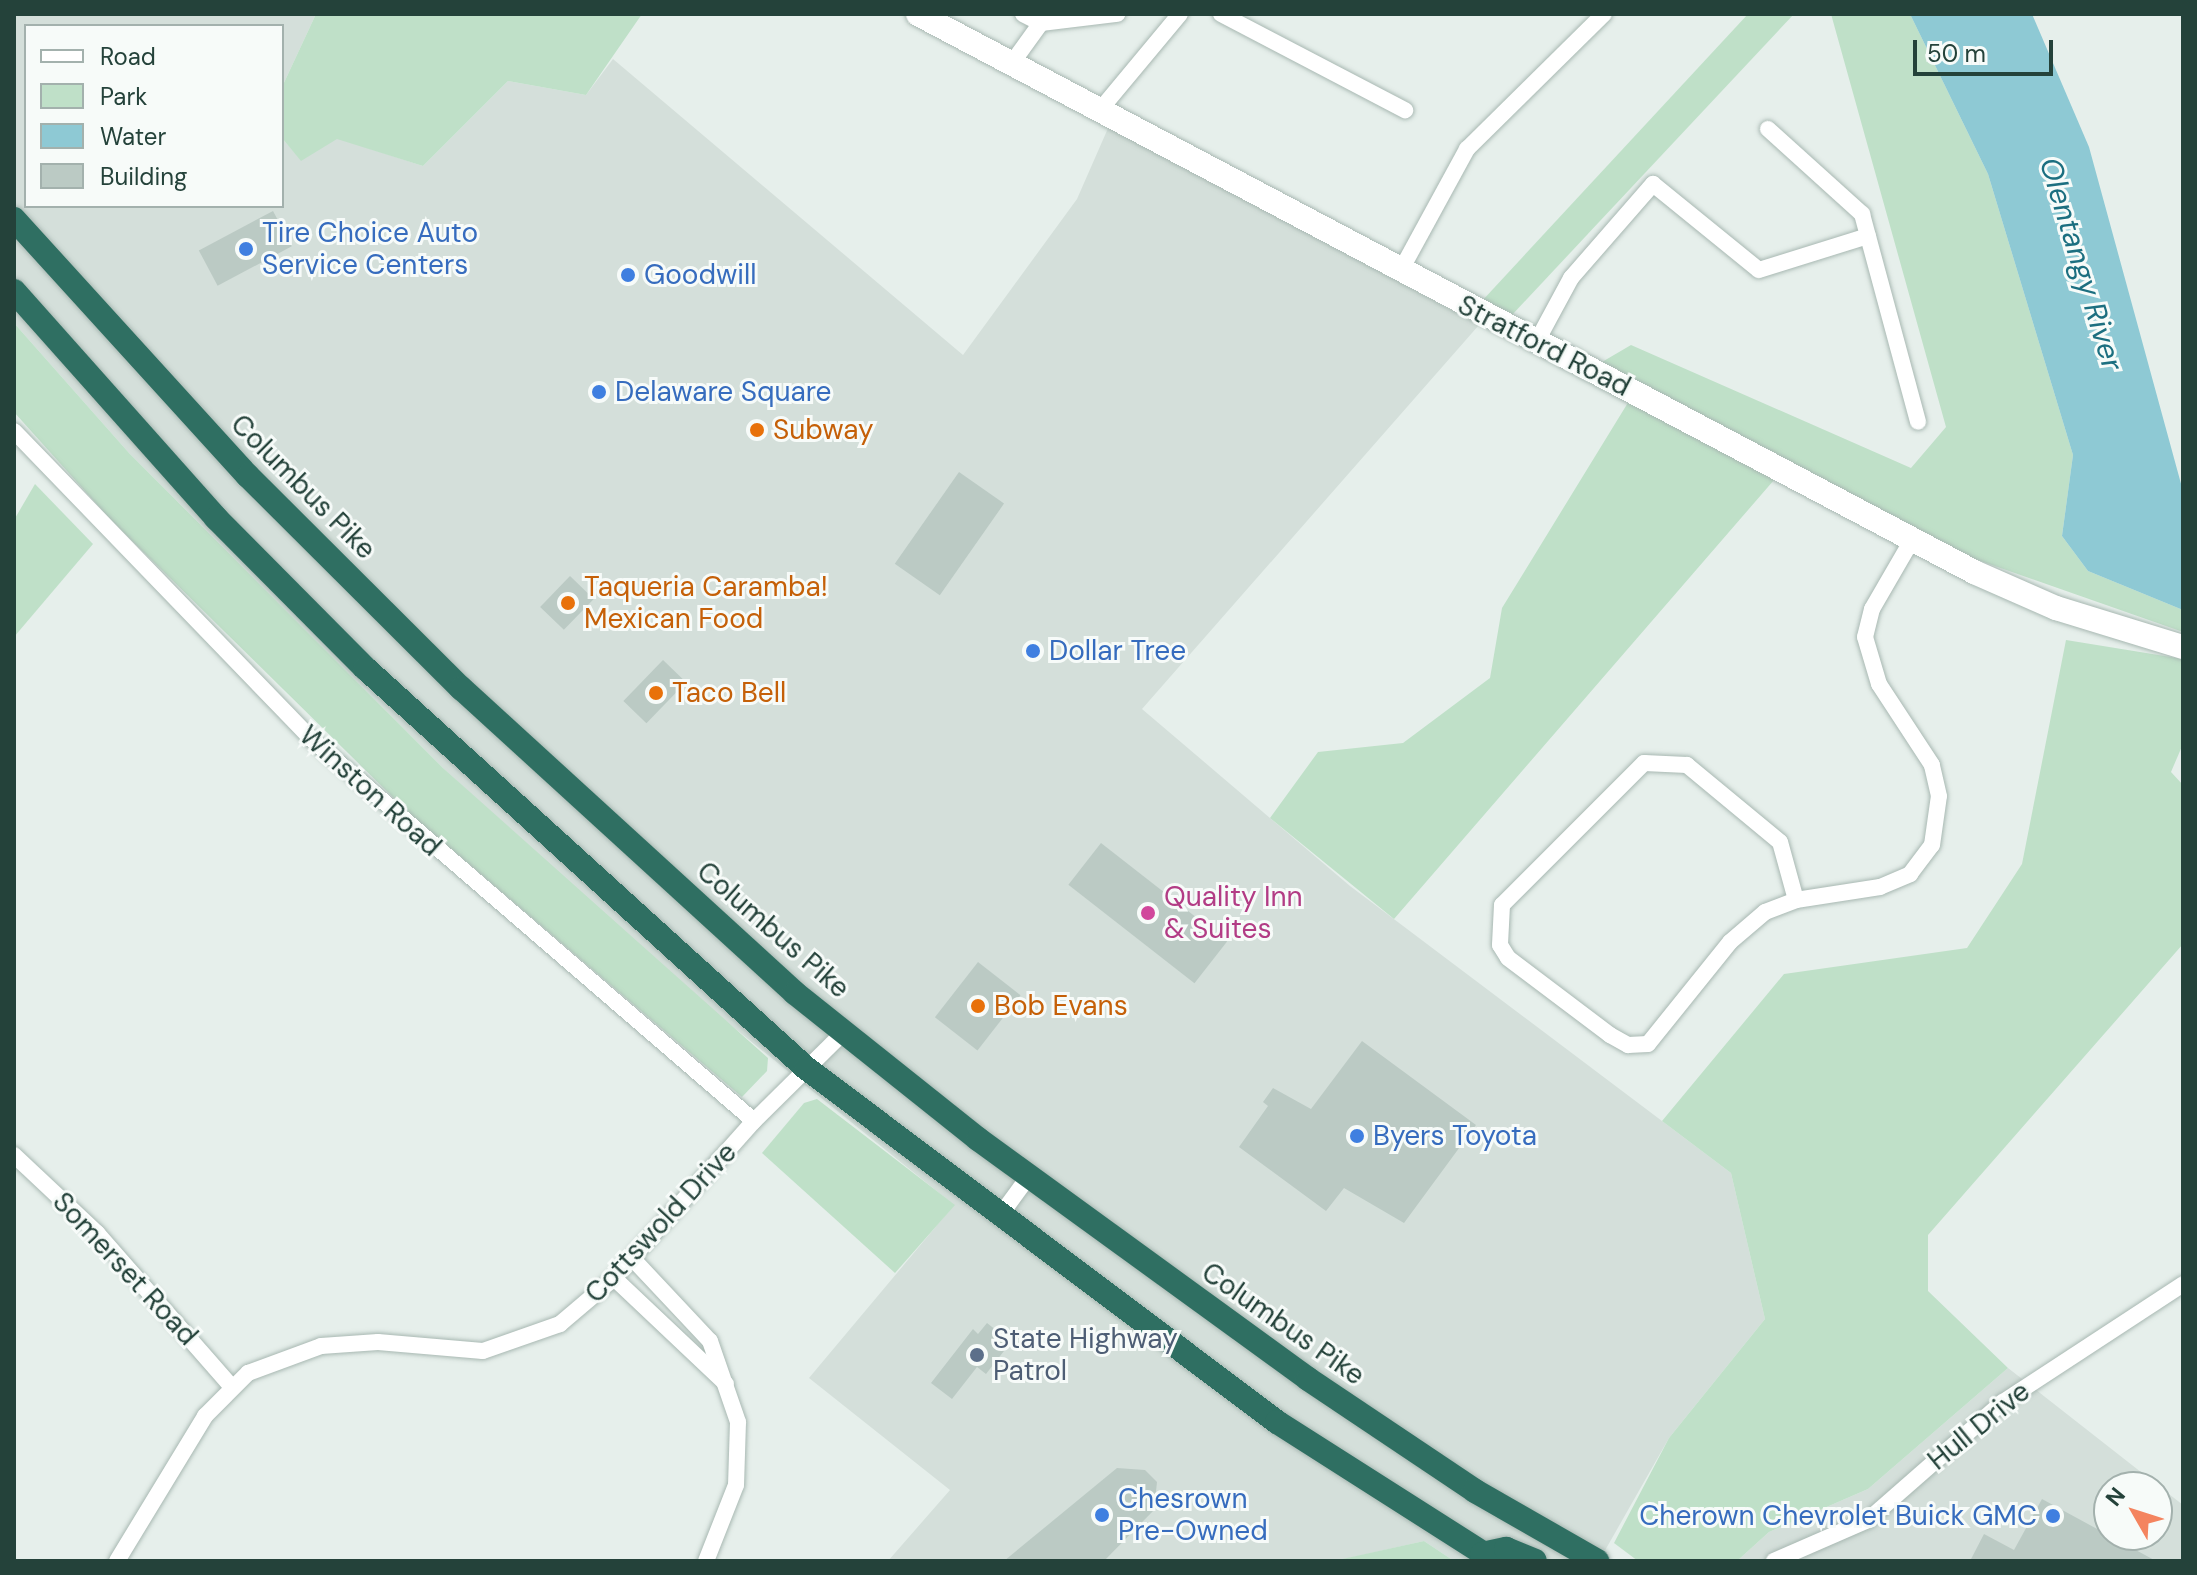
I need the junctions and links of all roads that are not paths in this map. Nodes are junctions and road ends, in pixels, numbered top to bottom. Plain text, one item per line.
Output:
1 (918, 14) edge
2 (1023, 14) edge
3 (1180, 14) edge
4 (1221, 14) edge
5 (1604, 14) edge
6 (1109, 15) edge
7 (1041, 23) junction
8 (1012, 63) junction
9 (1100, 110) junction
10 (1405, 110) dead end
11 (1768, 129) dead end
12 (14, 219) edge
13 (1868, 236) junction
14 (1401, 270) junction
15 (14, 291) edge
16 (1537, 341) junction
17 (1918, 422) dead end
18 (14, 431) edge
19 (1912, 540) junction
20 (2183, 647) edge
21 (1796, 900) junction
22 (845, 1031) junction
23 (806, 1068) junction
24 (754, 1121) junction
25 (14, 1155) edge
26 (1029, 1176) junction
27 (999, 1217) junction
28 (632, 1258) junction
29 (614, 1278) junction
30 (2183, 1284) edge
31 (728, 1385) junction
32 (232, 1387) junction
33 (1488, 1557) edge
34 (117, 1561) edge
35 (706, 1561) edge
36 (1535, 1561) edge
37 (1597, 1561) edge
38 (1774, 1561) edge

1 - 8 street, Stratford Road
2 - 7 street
3 - 9 street
4 - 10 street
5 - 14 street
6 - 7 street
7 - 8 street
8 - 9 street, Stratford Road
9 - 14 street, Stratford Road
11 - 13 street
12 - 22 highway, Columbus Pike
13 - 16 street
13 - 17 street
14 - 16 street, Stratford Road
15 - 23 highway
16 - 19 street, Stratford Road
18 - 24 street, Winston Road
19 - 20 street, Stratford Road
19 - 21 street
21 - 21 street
22 - 23 street, Cottswold Drive
22 - 26 highway, Columbus Pike
23 - 24 street, Cottswold Drive
23 - 27 highway
24 - 28 street, Cottswold Drive
25 - 32 street, Somerset Road
26 - 27 street
26 - 37 highway, Columbus Pike
27 - 33 highway
28 - 29 street, Cottswold Drive
28 - 31 street
29 - 31 street
29 - 32 street, Cottswold Drive
30 - 38 street, Hull Drive
31 - 35 street
32 - 34 street, Cottswold Drive
33 - 36 highway

